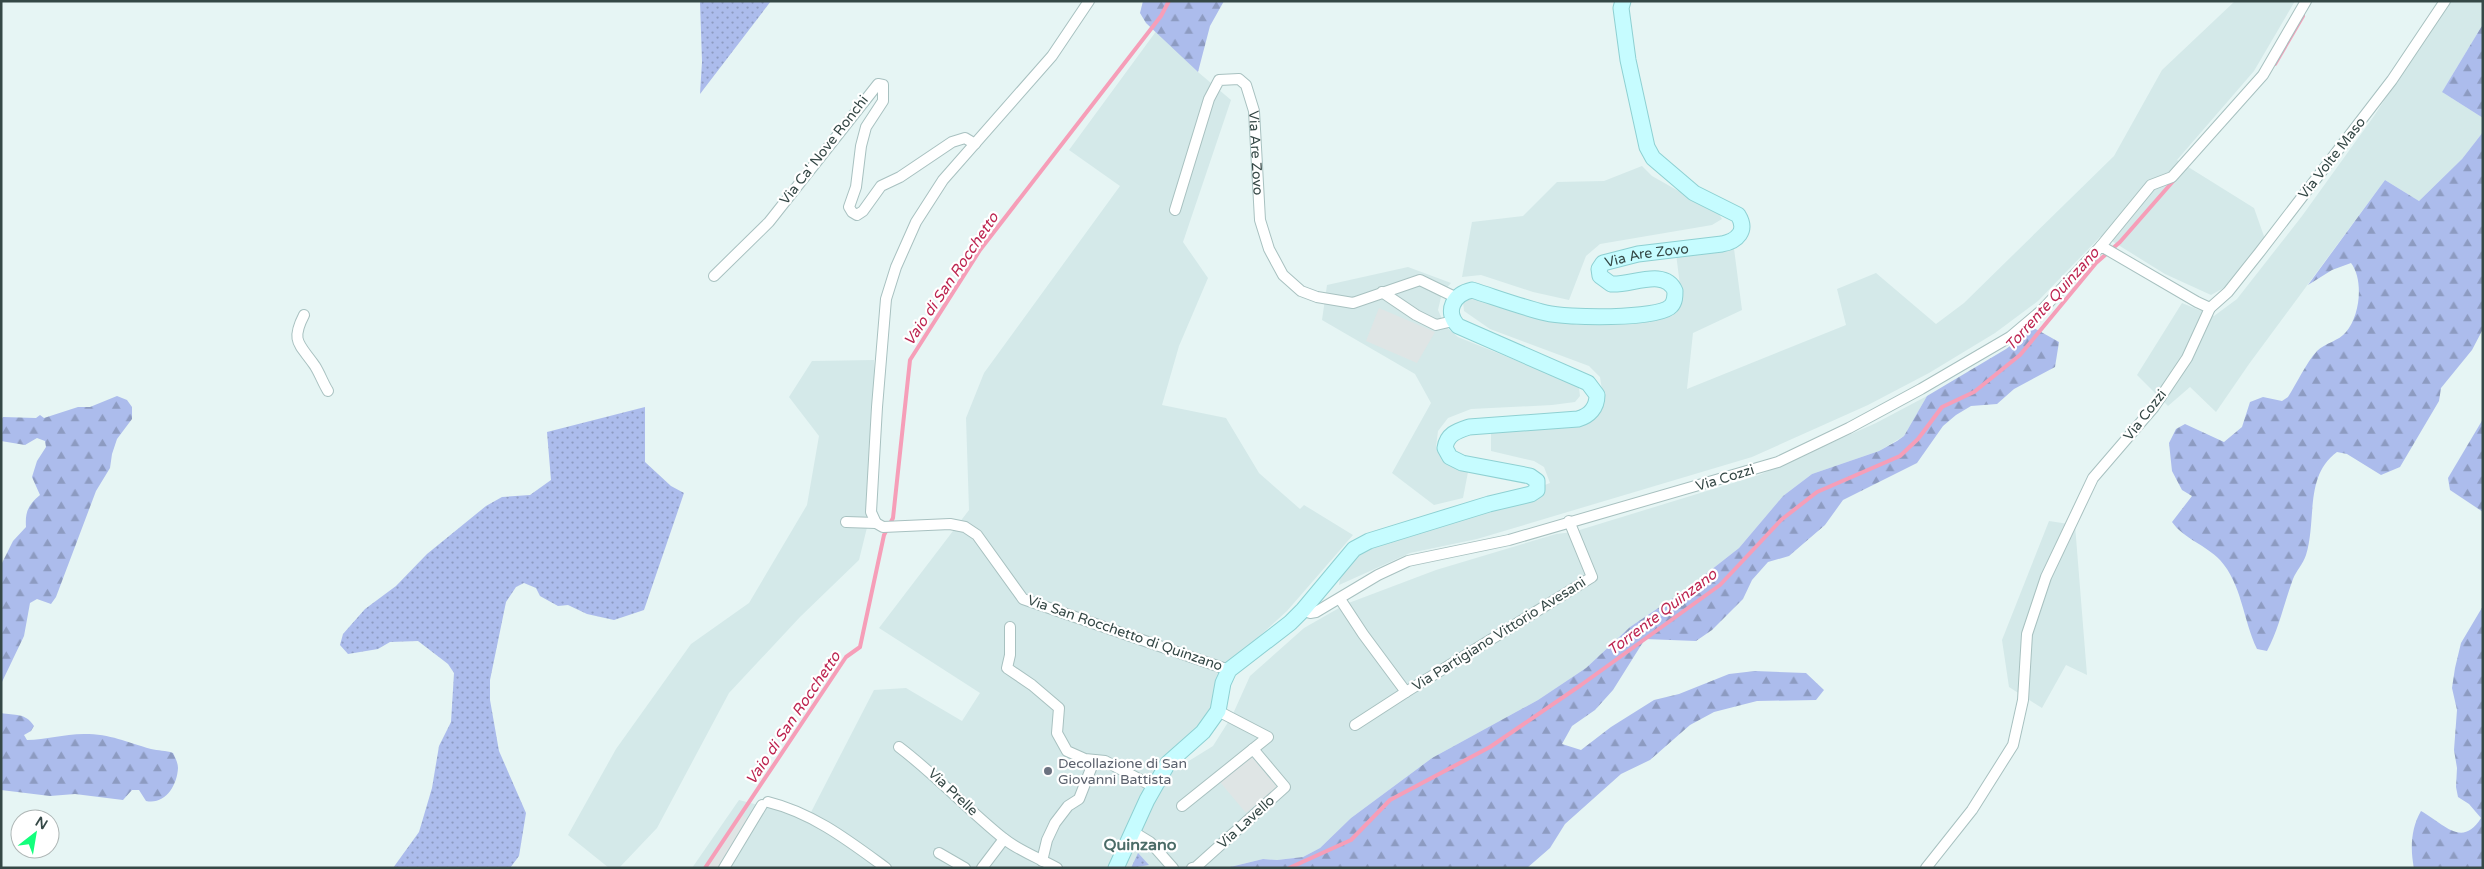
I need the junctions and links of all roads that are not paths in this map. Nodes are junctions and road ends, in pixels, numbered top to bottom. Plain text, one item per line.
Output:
1 (1089, 1) edge
2 (1623, 1) edge
3 (2306, 1) edge
4 (2445, 1) edge
5 (975, 144) junction
6 (1176, 210) dead end
7 (2102, 247) junction
8 (714, 276) dead end
9 (1382, 292) junction
10 (1457, 298) junction
11 (2210, 308) junction
12 (304, 315) dead end
13 (1453, 321) junction
14 (328, 391) dead end
15 (1569, 521) junction
16 (846, 522) dead end
17 (884, 525) junction
18 (1340, 599) junction
19 (1303, 610) junction
20 (1010, 627) dead end
21 (1229, 670) junction
22 (1406, 692) junction
23 (1218, 711) junction
24 (1356, 725) dead end
25 (899, 747) dead end
26 (1253, 749) junction
27 (1094, 761) junction
28 (1154, 787) junction
29 (1182, 806) dead end
30 (1132, 831) junction
31 (1004, 839) junction
32 (939, 852) dead end
33 (1049, 865) edge
34 (724, 868) edge
35 (886, 868) edge
36 (965, 868) edge
37 (982, 868) edge
38 (1116, 868) edge
39 (1173, 868) edge
40 (1192, 868) edge
41 (1926, 868) edge

1 - 5 street
2 - 10 street, Via Are Zovo
3 - 7 street, Via Cozzi
4 - 11 street, Via Volte Maso
5 - 8 street, Via Ca' Nove Ronchi
5 - 17 street
6 - 9 street, Via Are Zovo
7 - 11 street
7 - 15 street, Via Cozzi
9 - 10 street, Via Are Zovo
9 - 13 street
10 - 13 street
11 - 41 street, Via Cozzi
12 - 14 street
13 - 19 street
15 - 18 street, Via Cozzi
15 - 22 street, Via Partigiano Vittorio Avesani
16 - 17 street, Via San Rocchetto di Quinzano
17 - 21 street, Via San Rocchetto di Quinzano
18 - 19 street, Via Cozzi
18 - 22 street, Via Partigiano Vittorio Avesani
19 - 21 street
20 - 27 street
21 - 23 street
22 - 24 street, Via Partigiano Vittorio Avesani
23 - 26 street
23 - 28 street
25 - 31 street, Via Prelle
26 - 29 street
26 - 40 street, Via Lavello
27 - 28 street
27 - 33 street
28 - 30 street
30 - 38 street
30 - 39 street
31 - 33 street, Via Prelle
31 - 37 street
32 - 36 street
34 - 35 street

